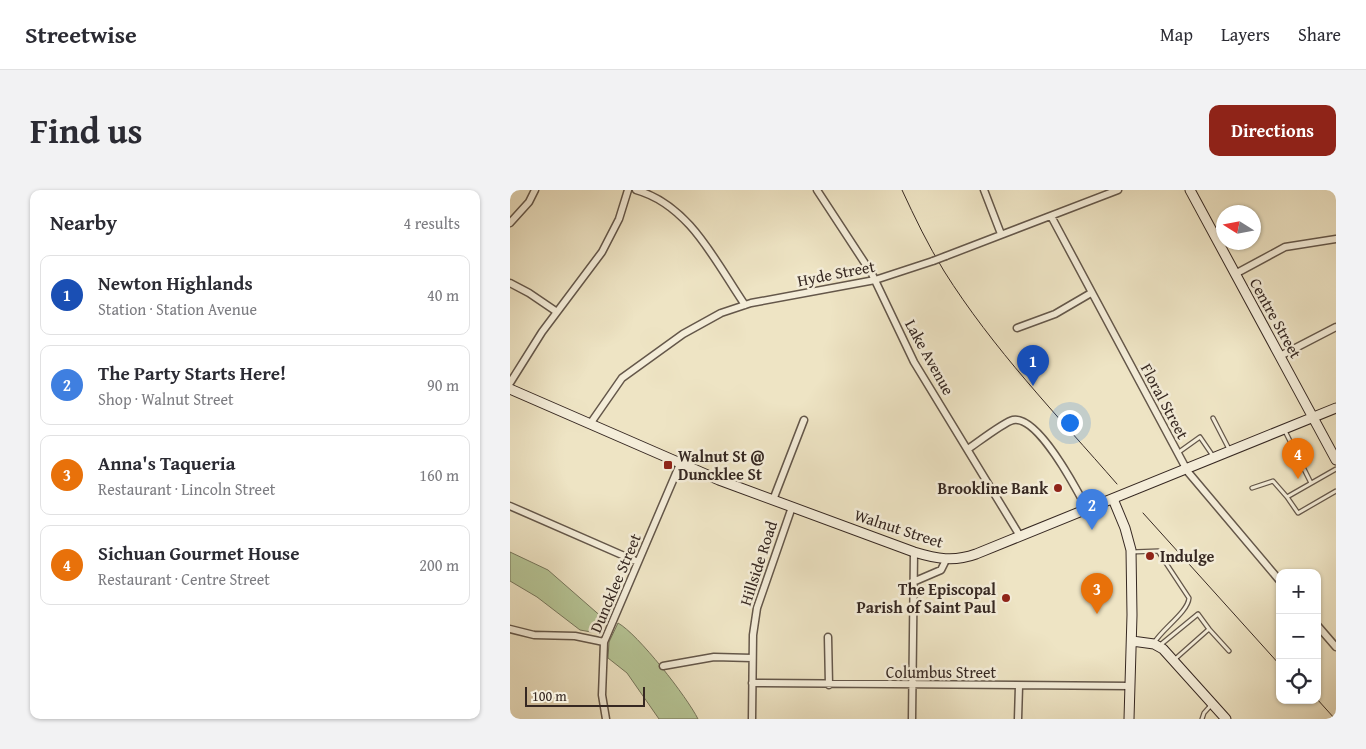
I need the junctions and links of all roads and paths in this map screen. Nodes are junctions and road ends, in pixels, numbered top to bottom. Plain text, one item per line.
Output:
1 (535, 190) edge
2 (628, 190) edge
3 (636, 190) edge
4 (817, 190) edge
5 (984, 190) edge
6 (1118, 190) edge
7 (1190, 190) edge
8 (1051, 216) junction
9 (510, 223) edge
10 (1001, 234) junction
11 (1336, 239) edge
12 (1235, 274) junction
13 (875, 280) junction
14 (510, 283) edge
15 (1091, 293) junction
16 (745, 305) junction
17 (557, 312) junction
18 (1336, 327) edge
19 (1016, 328) dead end
20 (1280, 356) junction
21 (510, 383) edge
22 (510, 389) edge
23 (1336, 408) edge
24 (1312, 416) junction
25 (1213, 418) dead end
26 (804, 420) dead end
27 (590, 424) junction
28 (1284, 428) junction
29 (968, 449) junction
30 (1230, 450) junction
31 (1178, 453) junction
32 (1213, 457) junction
33 (1336, 460) edge
34 (680, 464) junction
35 (1185, 468) junction
36 (1336, 469) edge
37 (1311, 483) junction
38 (1252, 488) dead end
39 (1336, 491) edge
40 (1288, 498) junction
41 (1113, 499) junction
42 (773, 500) junction
43 (510, 506) edge
44 (792, 507) junction
45 (1087, 509) junction
46 (1020, 536) junction
47 (914, 552) junction
48 (1131, 552) junction
49 (946, 560) junction
50 (638, 562) junction
51 (1276, 576) edge
52 (913, 582) junction
53 (510, 629) edge
54 (1210, 629) junction
55 (1321, 630) edge
56 (828, 637) dead end
57 (1132, 641) junction
58 (604, 642) junction
59 (1156, 645) junction
60 (1336, 647) edge
61 (1229, 651) dead end
62 (752, 658) junction
63 (1174, 660) junction
64 (663, 666) dead end
65 (752, 684) junction
66 (829, 685) junction
67 (913, 685) junction
68 (1019, 686) junction
69 (1130, 686) junction
70 (1212, 704) junction
71 (606, 719) edge
72 (752, 719) edge
73 (912, 719) edge
74 (1018, 719) edge
75 (1129, 719) edge
76 (1202, 719) edge
77 (1226, 719) edge

1 - 9 street
2 - 17 street
3 - 16 street
4 - 13 street, Lake Avenue
5 - 10 street
6 - 8 street, Hyde Street
7 - 12 main road, Centre Street
8 - 10 street, Hyde Street
8 - 15 street, Floral Street
10 - 13 street, Hyde Street, bridge
11 - 12 street
12 - 20 main road, Centre Street
13 - 16 street, Hyde Street
13 - 29 street, Lake Avenue
14 - 17 street
15 - 19 street
15 - 31 street, Floral Street
16 - 27 street, Hyde Street
17 - 21 street
18 - 20 street
20 - 24 main road, Centre Street
22 - 27 main road, Walnut Street
23 - 24 main road, Walnut Street
24 - 28 main road, Walnut Street
24 - 33 main road, Centre Street
25 - 30 lane
26 - 42 street
27 - 34 main road, Walnut Street
28 - 30 main road, Walnut Street
28 - 37 lane
29 - 45 street
29 - 46 street, Lake Avenue
30 - 32 main road, Walnut Street
31 - 32 lane
31 - 35 street, Floral Street
32 - 35 main road, Walnut Street
34 - 42 main road, Walnut Street
34 - 50 street, Duncklee Street
35 - 41 main road, Walnut Street
35 - 51 street, Floral Street
36 - 37 lane
37 - 40 lane
38 - 40 lane
39 - 40 lane
41 - 45 main road, Walnut Street
41 - 48 main road
42 - 44 main road, Walnut Street
43 - 50 street
44 - 47 main road, Walnut Street
44 - 62 street, Hillside Road
45 - 46 main road, Walnut Street
46 - 49 main road, Walnut Street
47 - 49 main road, Walnut Street
47 - 52 street
48 - 57 main road
48 - 59 lane
49 - 52 street
50 - 58 street, Duncklee Street
52 - 67 street
53 - 58 street
54 - 59 lane
54 - 61 lane
54 - 63 lane
55 - 60 street
56 - 66 street
57 - 59 main road
57 - 69 main road
58 - 71 street, Duncklee Street
59 - 63 main road
62 - 64 street
62 - 65 street, Hillside Road
63 - 70 main road
65 - 66 street, Columbus Street
65 - 72 street, Hillside Road
66 - 67 street, Columbus Street
67 - 68 street, Columbus Street
67 - 73 street
68 - 69 street, Columbus Street
68 - 74 street
69 - 75 main road
70 - 76 lane
70 - 77 main road

